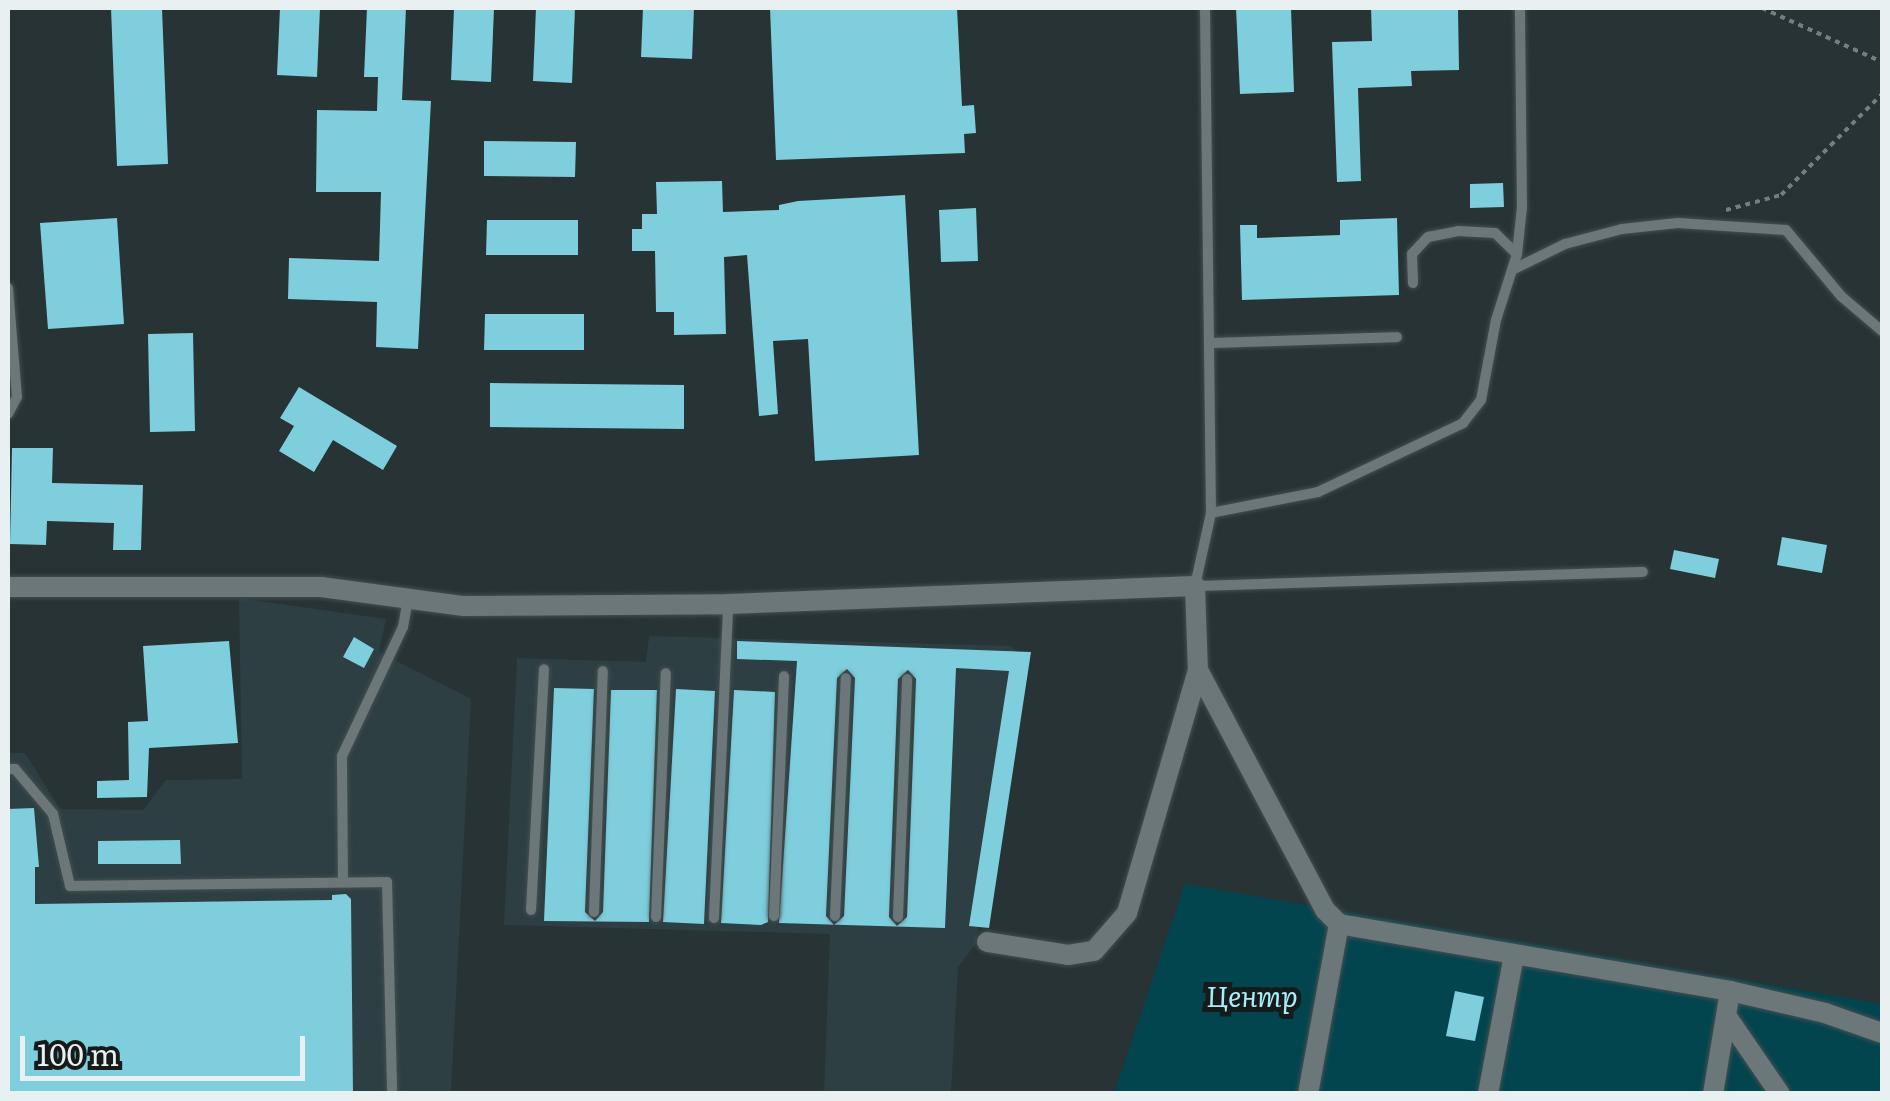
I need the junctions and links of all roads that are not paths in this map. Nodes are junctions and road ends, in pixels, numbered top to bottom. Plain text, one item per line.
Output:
1 (1204, 8) edge
2 (1520, 8) edge
3 (1517, 254) junction
4 (1512, 270) junction
5 (1413, 282) dead end
6 (8, 288) edge
7 (1882, 331) edge
8 (1397, 337) dead end
9 (1209, 344) junction
10 (8, 414) edge
11 (1211, 513) junction
12 (1644, 572) dead end
13 (1195, 586) junction
14 (8, 587) edge
15 (408, 598) junction
16 (728, 604) junction
17 (544, 669) dead end
18 (1198, 670) junction
19 (603, 671) dead end
20 (666, 673) dead end
21 (784, 676) dead end
22 (846, 678) dead end
23 (907, 679) dead end
24 (8, 769) edge
25 (343, 881) junction
26 (531, 910) dead end
27 (594, 912) dead end
28 (774, 916) dead end
29 (836, 916) dead end
30 (656, 917) dead end
31 (898, 917) dead end
32 (714, 918) dead end
33 (1339, 924) junction
34 (987, 942) dead end
35 (1514, 955) junction
36 (1730, 992) junction
37 (1727, 1017) junction
38 (1882, 1032) edge
39 (392, 1094) edge
40 (1308, 1094) edge
41 (1488, 1094) edge
42 (1714, 1094) edge
43 (1780, 1094) edge

1 - 9 lane
2 - 3 lane
3 - 4 lane
3 - 5 lane
4 - 7 lane
4 - 11 lane
6 - 10 lane
8 - 9 lane
9 - 11 lane
11 - 13 lane
12 - 13 lane
13 - 16 street
13 - 18 street
14 - 15 street
15 - 16 street
15 - 25 lane
16 - 32 lane
17 - 26 lane
18 - 33 street
18 - 34 street
19 - 27 lane
20 - 30 lane
21 - 28 lane
22 - 29 lane
23 - 31 lane
24 - 25 lane
25 - 39 lane
33 - 35 street
33 - 40 street
35 - 36 street
35 - 41 street
36 - 37 street
36 - 38 street
37 - 42 street
37 - 43 street

